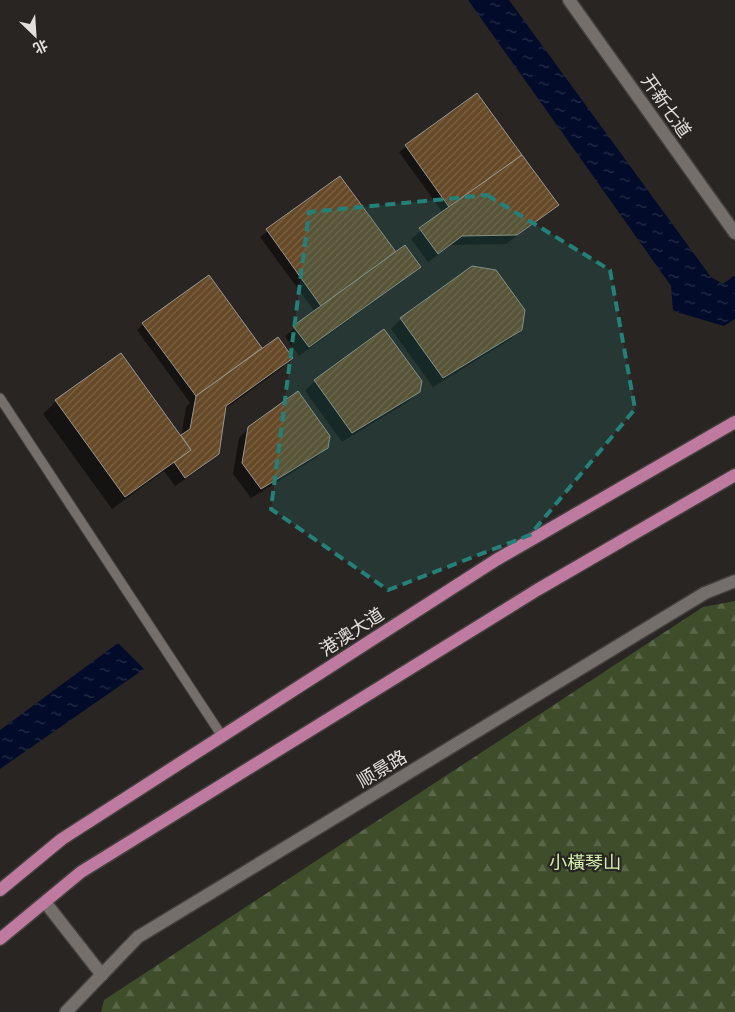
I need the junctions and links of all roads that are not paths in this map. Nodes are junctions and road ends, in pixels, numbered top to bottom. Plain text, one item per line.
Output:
1 (569, 0) edge
2 (735, 233) edge
3 (0, 398) edge
4 (735, 422) edge
5 (735, 475) edge
6 (735, 581) edge
7 (222, 736) junction
8 (0, 890) edge
9 (45, 902) junction
10 (0, 939) edge
11 (102, 974) junction
12 (66, 1012) edge

1 - 2 street, 开新七道
3 - 7 lane
4 - 7 main road, 港澳大道
5 - 9 main road
6 - 11 street, 顺景路
7 - 8 main road, 港澳大道
9 - 10 main road
9 - 11 street
11 - 12 street, 顺景路

